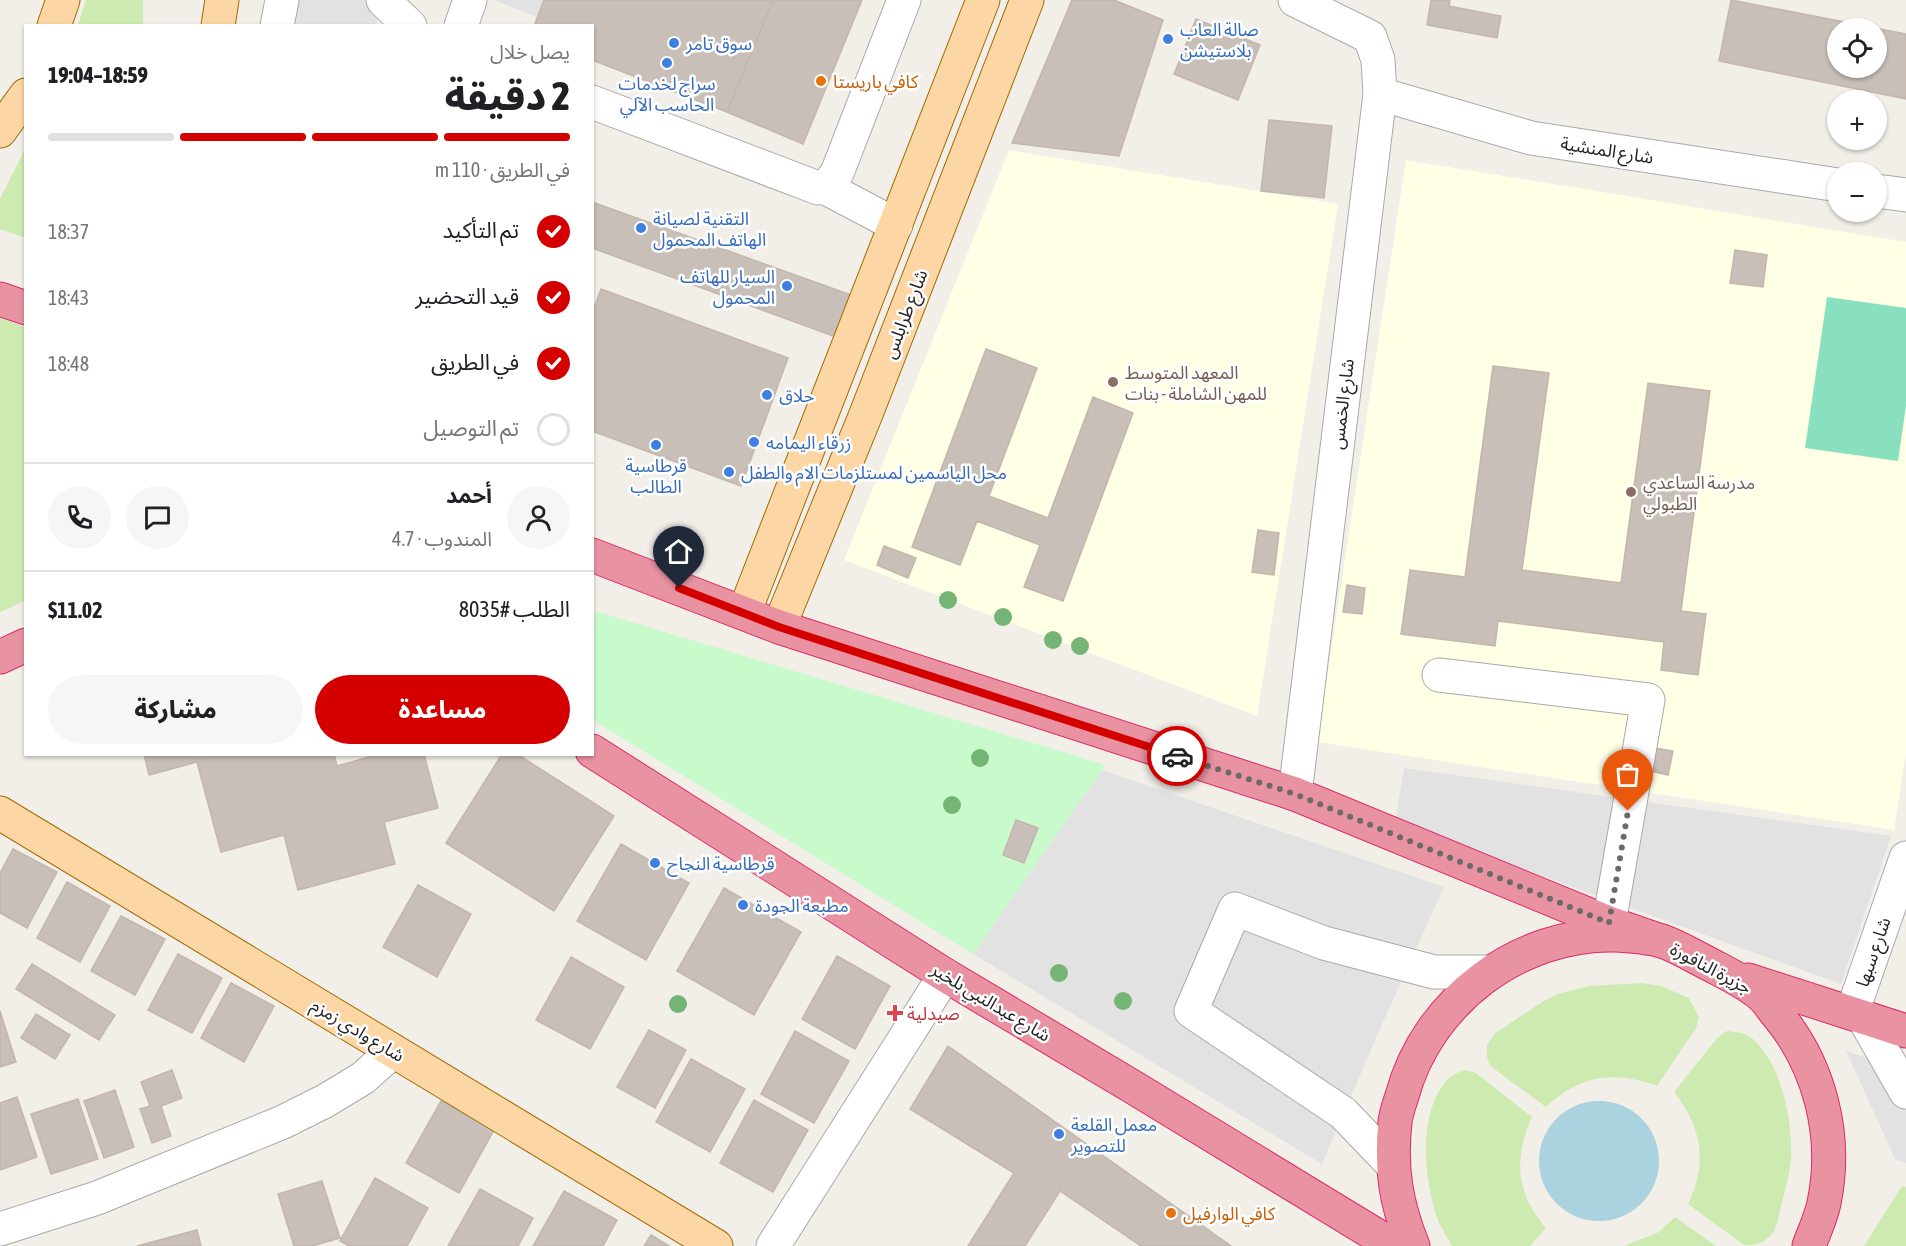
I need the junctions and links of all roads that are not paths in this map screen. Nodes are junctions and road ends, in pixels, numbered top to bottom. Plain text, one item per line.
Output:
1 (63, 0) edge
2 (222, 0) edge
3 (282, 0) edge
4 (383, 0) edge
5 (470, 0) edge
6 (904, 0) edge
7 (983, 0) edge
8 (1027, 0) edge
9 (1295, 0) edge
10 (55, 24) edge
11 (218, 24) edge
12 (277, 24) edge
13 (408, 24) edge
14 (462, 24) edge
15 (1380, 94) junction
16 (24, 98) edge
17 (594, 103) edge
18 (0, 131) edge
19 (1827, 183) edge
20 (824, 187) junction
21 (1887, 192) edge
22 (1906, 195) edge
23 (896, 225) junction
24 (0, 299) edge
25 (24, 307) edge
26 (594, 556) edge
27 (744, 613) junction
28 (779, 627) junction
29 (24, 646) edge
30 (0, 657) edge
31 (0, 663) edge
32 (24, 663) edge
33 (1439, 675) dead end
34 (594, 752) edge
35 (1295, 794) junction
36 (0, 813) edge
37 (1906, 858) edge
38 (1609, 923) junction
39 (1661, 941) junction
40 (1490, 972) junction
41 (1726, 973) junction
42 (945, 975) junction
43 (1857, 1014) junction
44 (1906, 1031) edge
45 (392, 1052) junction
46 (1906, 1092) edge
47 (1393, 1165) junction
48 (0, 1229) edge
49 (716, 1246) edge
50 (773, 1246) edge
51 (1394, 1246) edge
52 (1413, 1246) edge
53 (1809, 1246) edge

1 - 10 main road
2 - 11 main road
3 - 12 street
4 - 13 street
5 - 14 street
6 - 20 street
7 - 23 main road
8 - 28 main road, شارع طرابلس
9 - 15 street, شارع الخمس
15 - 19 street, شارع المنشية
15 - 35 street, شارع الخمس
16 - 18 main road
17 - 20 street
20 - 23 street
21 - 22 street
23 - 27 main road
24 - 25 highway
26 - 27 highway
27 - 28 highway
28 - 35 highway
29 - 30 highway
31 - 32 highway
33 - 38 street
34 - 42 highway, شارع عبدالنبي بلخير
35 - 38 highway
36 - 45 main road, شارع وادي زمزم
37 - 43 street, شارع سبها
38 - 39 highway
39 - 40 highway, جزيرة النافورة
39 - 41 highway, جزيرة النافورة
40 - 47 highway, جزيرة النافورة
40 - 47 street
41 - 43 highway
41 - 53 highway, جزيرة النافورة
42 - 50 street
42 - 51 highway, شارع عبدالنبي بلخير
43 - 44 highway
43 - 46 street
45 - 48 street
45 - 49 main road, شارع وادي زمزم
47 - 52 highway, جزيرة النافورة

